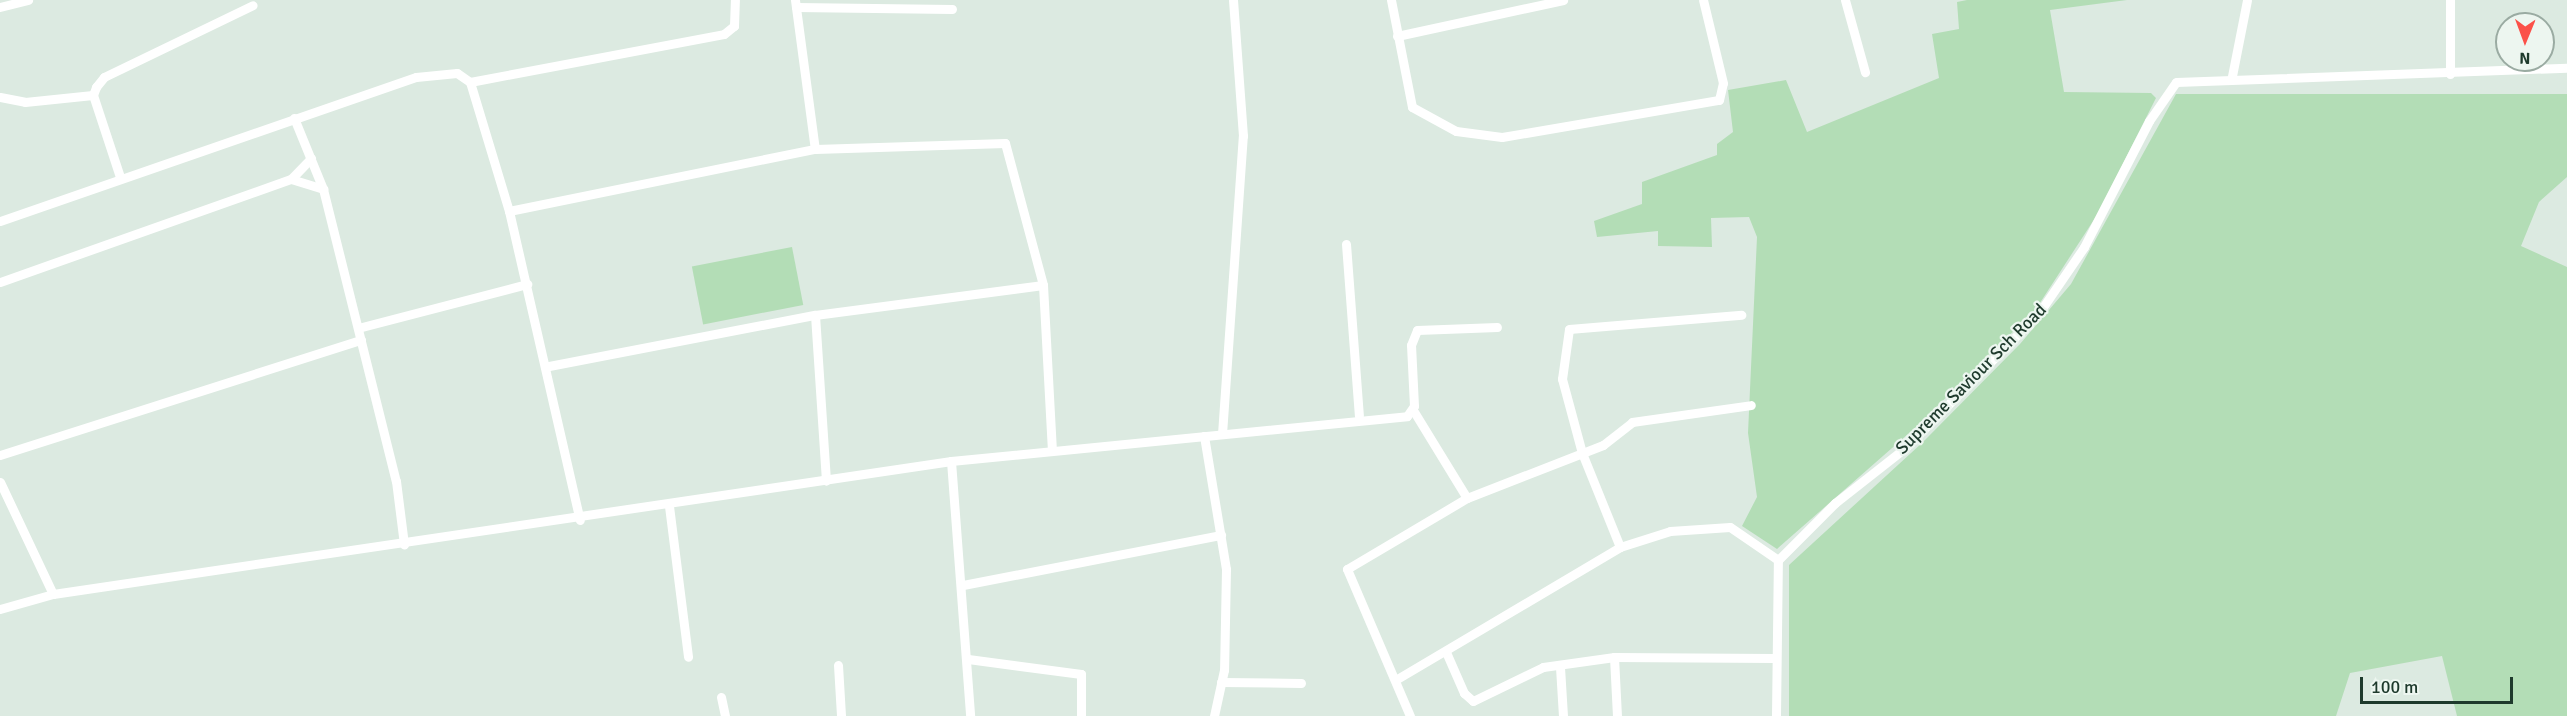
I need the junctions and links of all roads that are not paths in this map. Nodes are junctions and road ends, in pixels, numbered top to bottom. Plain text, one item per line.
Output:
1 (28, 0) edge
2 (735, 0) edge
3 (1233, 0) edge
4 (1391, 0) edge
5 (1563, 0) edge
6 (1703, 0) edge
7 (1845, 0) edge
8 (2247, 0) edge
9 (2450, 0) edge
10 (796, 4) edge
11 (253, 5) dead end
12 (0, 7) edge
13 (952, 9) dead end
14 (1397, 36) junction
15 (2567, 68) edge
16 (1865, 72) dead end
17 (2450, 74) junction
18 (2232, 76) junction
19 (470, 82) junction
20 (93, 95) junction
21 (0, 97) edge
22 (294, 118) junction
23 (815, 149) junction
24 (310, 158) junction
25 (120, 177) junction
26 (291, 179) junction
27 (323, 189) junction
28 (509, 211) junction
29 (0, 221) edge
30 (1346, 244) dead end
31 (0, 282) edge
32 (527, 284) junction
33 (1043, 285) junction
34 (815, 315) junction
35 (1741, 315) dead end
36 (1497, 327) dead end
37 (358, 328) junction
38 (361, 340) junction
39 (549, 366) junction
40 (1751, 405) dead end
41 (1415, 411) junction
42 (1359, 416) junction
43 (1222, 434) junction
44 (1204, 436) junction
45 (1052, 449) junction
46 (1582, 453) junction
47 (0, 455) edge
48 (951, 461) junction
49 (826, 481) junction
50 (0, 483) edge
51 (1467, 498) junction
52 (669, 506) junction
53 (580, 520) junction
54 (1221, 535) junction
55 (404, 544) junction
56 (1620, 547) junction
57 (1778, 560) junction
58 (963, 585) junction
59 (53, 594) junction
60 (0, 609) edge
61 (1446, 652) junction
62 (688, 657) dead end
63 (1614, 657) junction
64 (1774, 658) junction
65 (968, 659) junction
66 (838, 665) dead end
67 (1560, 667) junction
68 (1397, 679) junction
69 (1221, 682) junction
70 (1301, 683) dead end
71 (721, 697) dead end
72 (725, 716) edge
73 (841, 716) edge
74 (970, 716) edge
75 (1081, 716) edge
76 (1214, 716) edge
77 (1410, 716) edge
78 (1563, 716) edge
79 (1617, 716) edge
80 (1776, 716) edge

1 - 12 street
2 - 19 street
3 - 43 street
4 - 14 street
5 - 14 street
6 - 14 street
7 - 16 street
8 - 18 street
9 - 17 street
10 - 13 street
10 - 23 street
11 - 20 street
15 - 17 street, Supreme Saviour Sch Road
17 - 18 street, Supreme Saviour Sch Road
18 - 57 street, Supreme Saviour Sch Road
19 - 22 street
19 - 28 street
20 - 21 street
20 - 25 street
22 - 24 street
22 - 25 street
23 - 28 street
23 - 33 street
24 - 26 street
24 - 27 street
25 - 29 street
26 - 27 street
26 - 31 street
27 - 37 street
28 - 32 street
30 - 42 street
32 - 37 street
32 - 39 street
33 - 34 street
33 - 45 street
34 - 39 street
34 - 49 street
35 - 46 street
36 - 41 street
37 - 38 street
38 - 47 street
38 - 55 street
39 - 53 street
40 - 46 street
41 - 42 street
41 - 51 street
42 - 43 street
43 - 44 street
44 - 45 street
44 - 54 street
45 - 48 street
46 - 51 street
46 - 56 street
48 - 49 street
48 - 58 street
49 - 52 street
50 - 59 street
51 - 68 street
52 - 53 street
52 - 62 street
53 - 55 street
54 - 58 street
54 - 69 street
55 - 59 street
56 - 57 street
56 - 61 street
57 - 64 street
58 - 65 street
59 - 60 street
61 - 67 street
61 - 68 street
63 - 64 street
63 - 67 street
63 - 79 street
64 - 80 street
65 - 74 street
65 - 75 street
66 - 73 street
67 - 78 street
68 - 77 street
69 - 70 street
69 - 76 street
71 - 72 street

